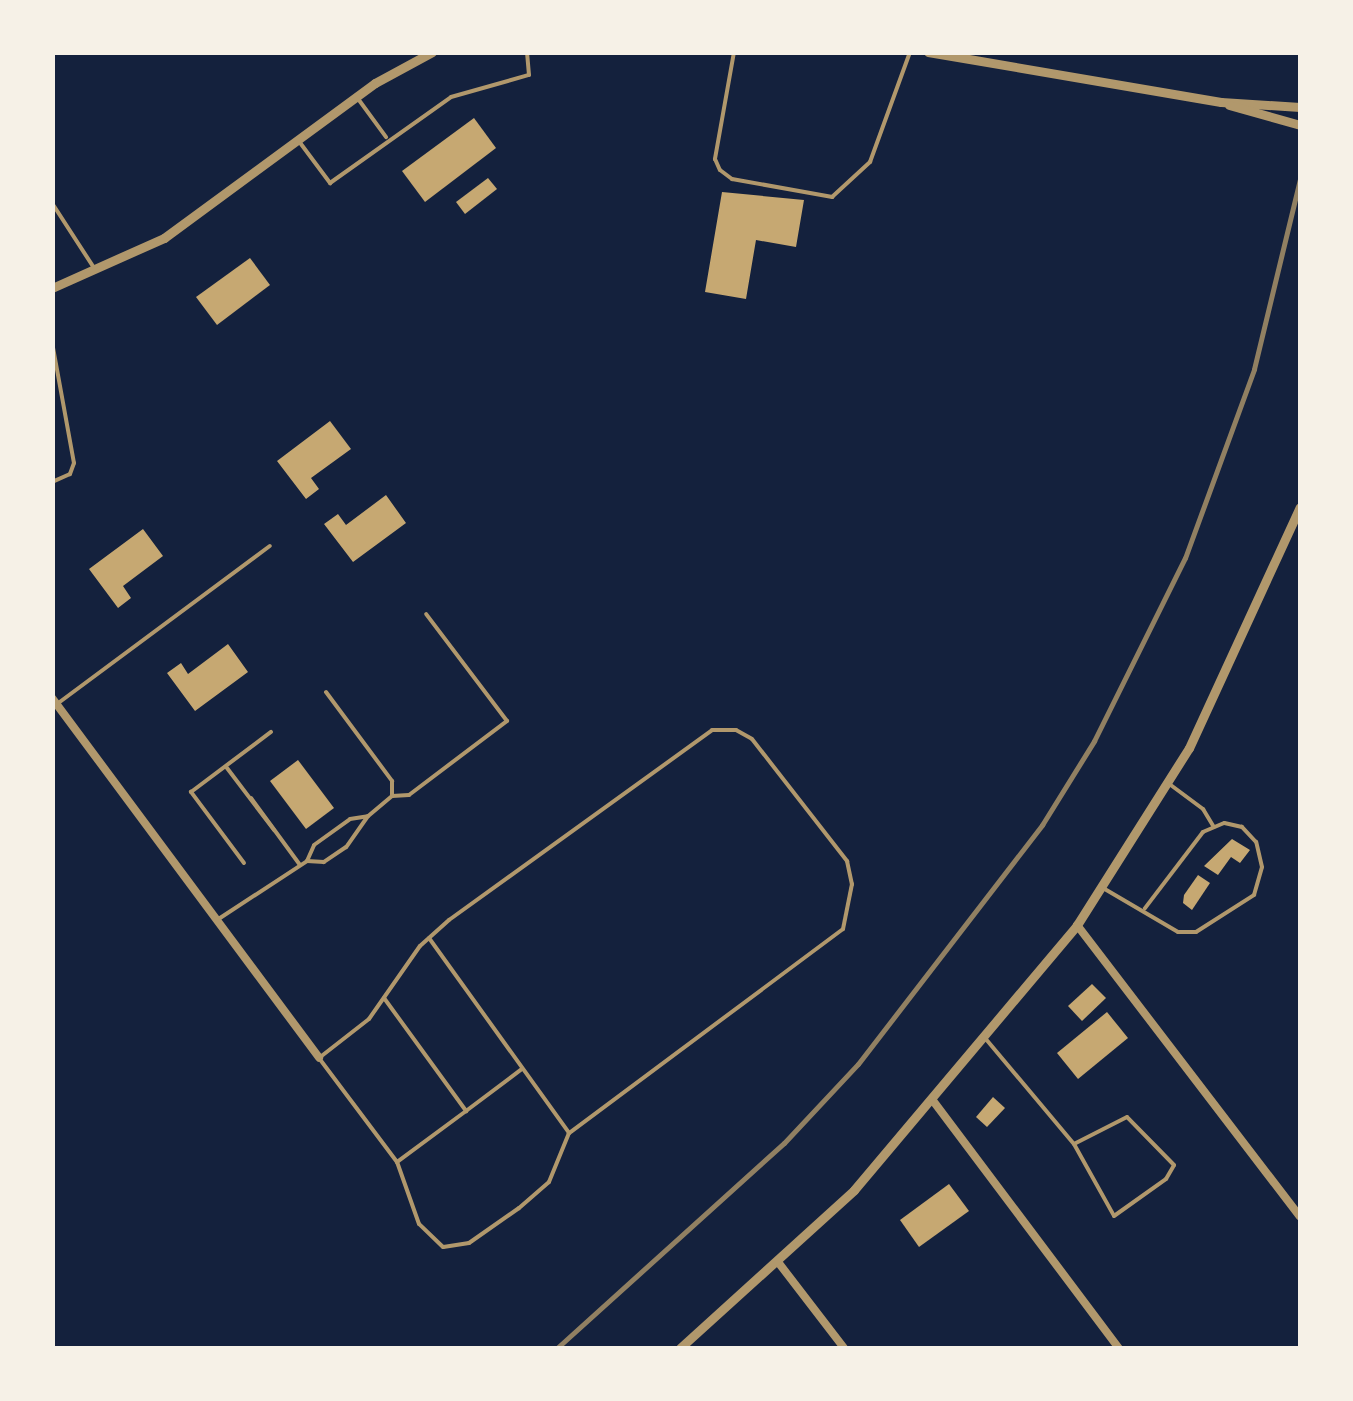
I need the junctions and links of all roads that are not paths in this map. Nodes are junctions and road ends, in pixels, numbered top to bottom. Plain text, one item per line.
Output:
1 (432, 52) edge
2 (526, 52) edge
3 (734, 52) edge
4 (910, 52) edge
5 (928, 52) edge
6 (1010, 52) edge
7 (1008, 66) junction
8 (356, 96) junction
9 (1221, 102) junction
10 (1300, 107) edge
11 (1300, 125) edge
12 (388, 139) junction
13 (298, 140) junction
14 (52, 203) edge
15 (96, 272) junction
16 (52, 288) edge
17 (52, 342) edge
18 (52, 482) edge
19 (1300, 507) edge
20 (270, 546) dead end
21 (426, 614) dead end
22 (326, 692) dead end
23 (55, 701) edge
24 (271, 732) dead end
25 (226, 766) junction
26 (1168, 784) junction
27 (392, 796) junction
28 (368, 816) junction
29 (1214, 827) junction
30 (307, 861) junction
31 (244, 863) dead end
32 (300, 866) junction
33 (1103, 888) junction
34 (1145, 908) junction
35 (217, 920) junction
36 (1076, 925) junction
37 (429, 938) junction
38 (384, 998) junction
39 (985, 1038) junction
40 (319, 1058) junction
41 (522, 1069) junction
42 (934, 1102) junction
43 (466, 1111) junction
44 (569, 1133) junction
45 (1074, 1144) junction
46 (398, 1162) junction
47 (1300, 1217) edge
48 (778, 1262) junction
49 (680, 1348) edge
50 (844, 1348) edge
51 (1120, 1348) edge

1 - 8 street
2 - 12 lane
3 - 4 lane
5 - 7 street
6 - 7 street
7 - 9 street
8 - 12 lane
8 - 13 street
9 - 10 street
9 - 11 street
12 - 13 lane
13 - 15 street
14 - 15 lane
15 - 16 street
17 - 18 lane
19 - 26 street
20 - 23 lane
21 - 27 lane
22 - 27 lane
23 - 35 street
24 - 25 lane
25 - 31 lane
25 - 32 lane
26 - 29 lane
26 - 33 street
27 - 28 lane
28 - 30 lane
28 - 30 lane
29 - 34 lane
29 - 34 lane
30 - 32 lane
32 - 35 lane
33 - 34 lane
33 - 36 street
35 - 40 street
36 - 39 street
36 - 47 street
37 - 38 lane
37 - 41 lane
37 - 44 lane
38 - 40 lane
38 - 43 lane
39 - 42 street
39 - 45 lane
40 - 46 lane
41 - 43 lane
41 - 44 lane
42 - 48 street
42 - 51 street
43 - 46 lane
44 - 46 lane
45 - 45 lane
48 - 49 street
48 - 50 street

